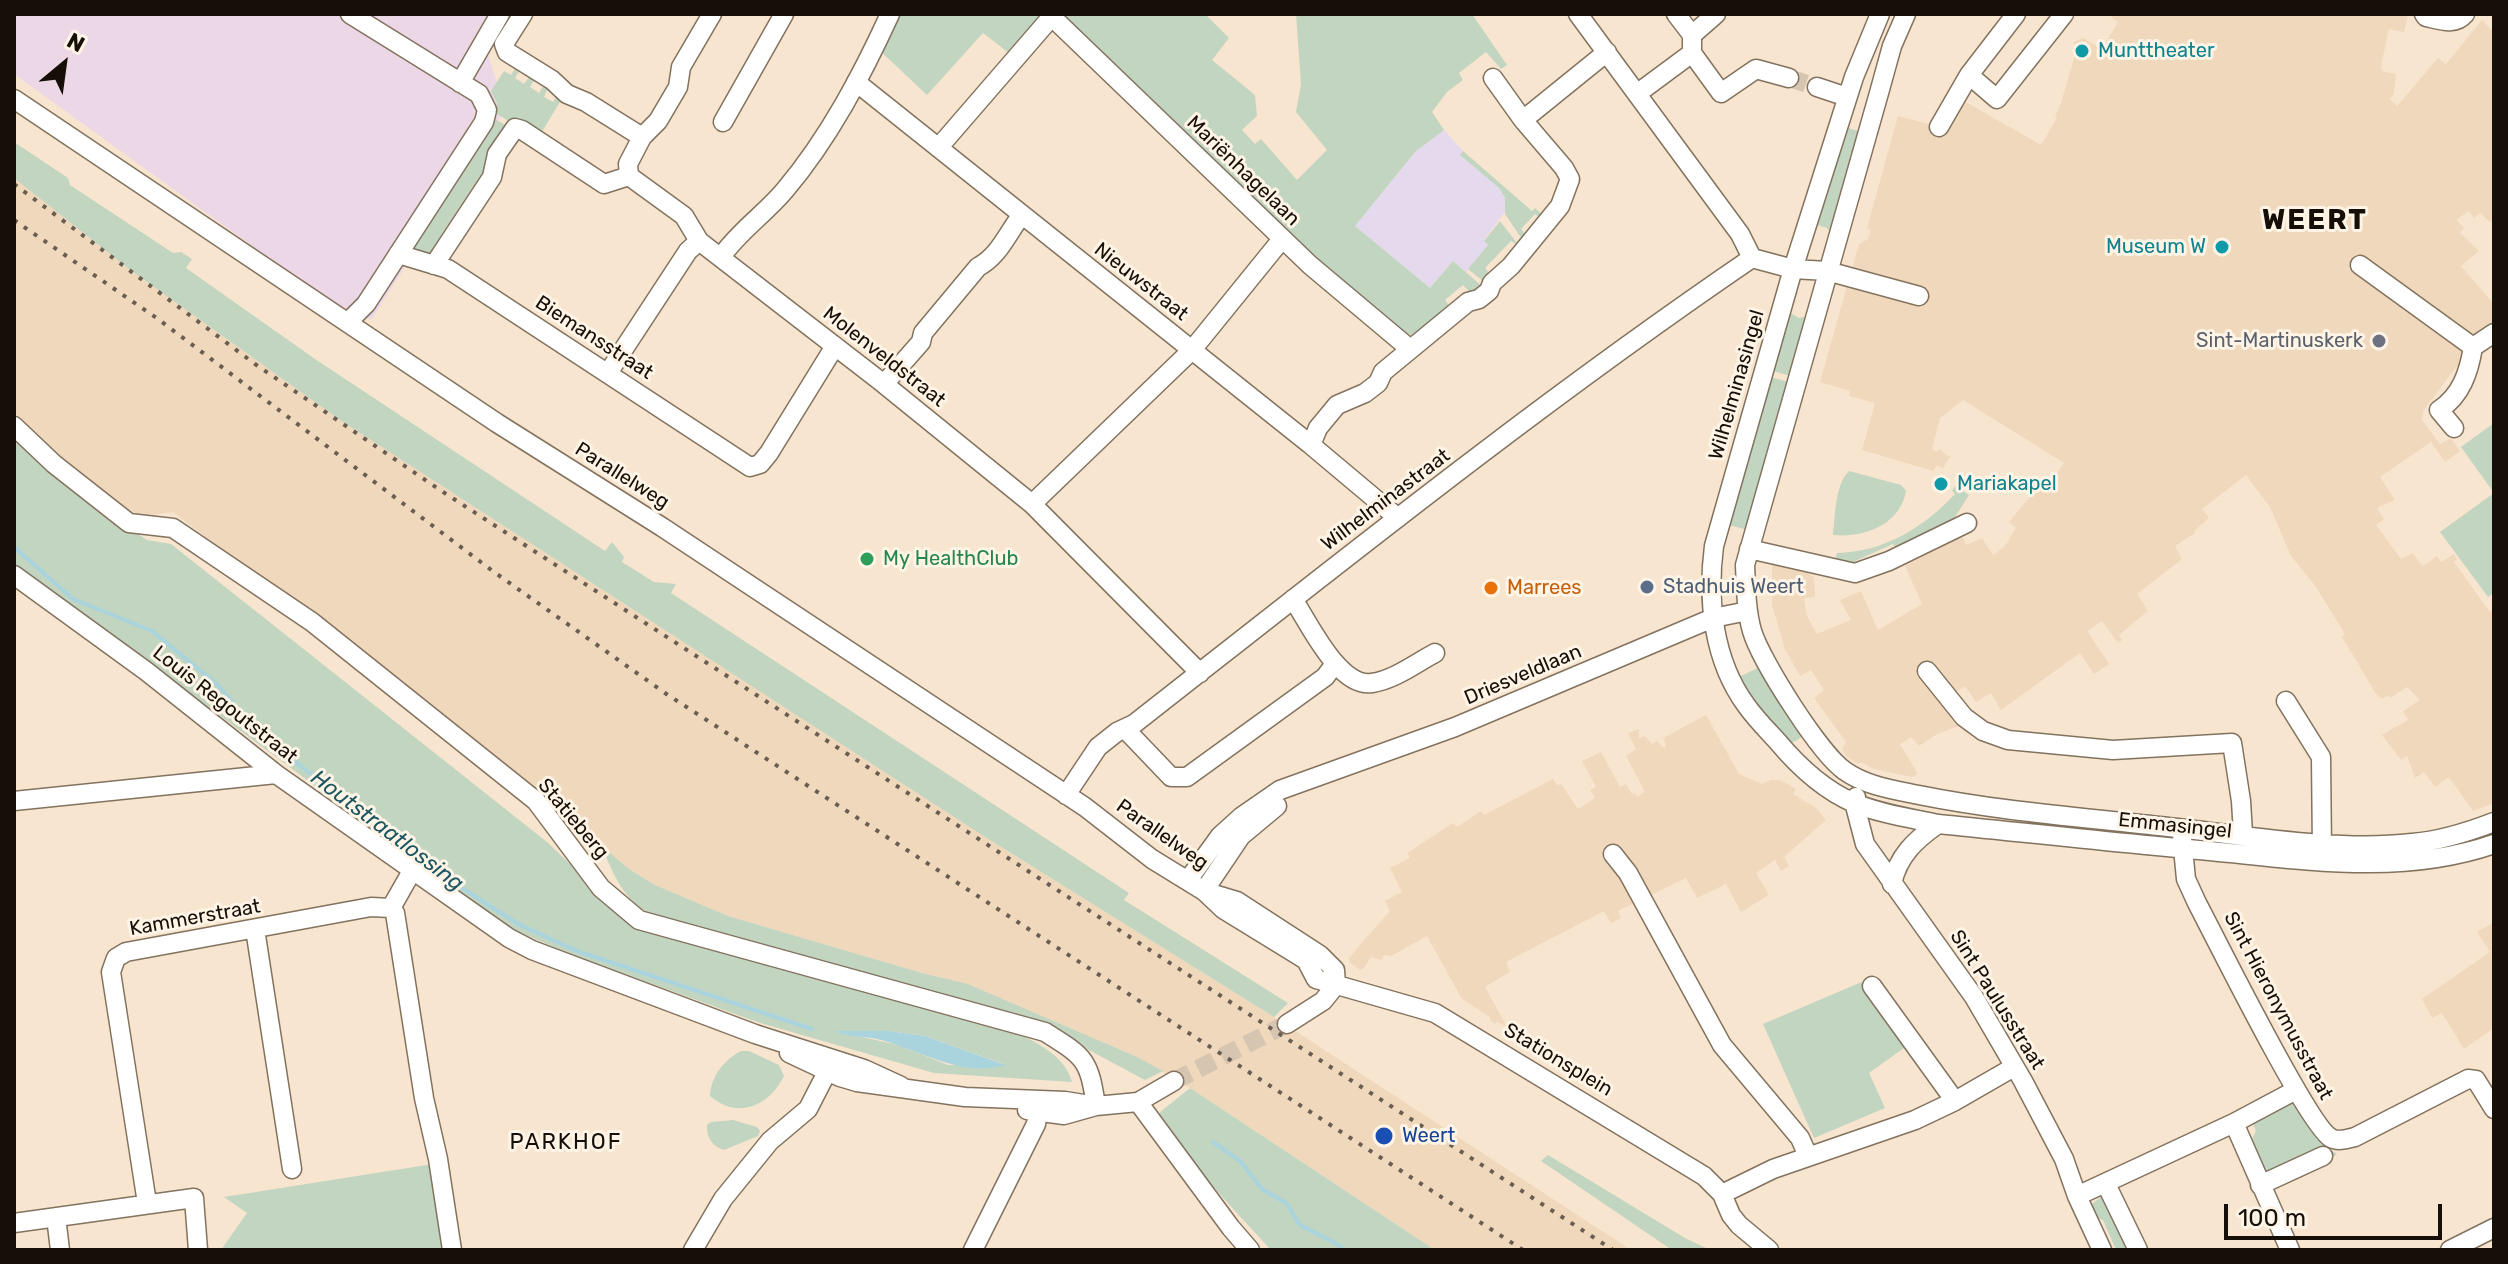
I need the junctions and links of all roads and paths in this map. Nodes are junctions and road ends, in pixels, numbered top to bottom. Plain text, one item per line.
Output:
1 (350, 14) edge
2 (500, 14) edge
3 (523, 14) edge
4 (712, 14) edge
5 (784, 14) edge
6 (890, 14) edge
7 (1578, 14) edge
8 (1676, 14) edge
9 (1716, 14) edge
10 (1880, 14) edge
11 (1906, 14) edge
12 (2016, 14) edge
13 (2064, 14) edge
14 (2424, 14) edge
15 (2465, 14) edge
16 (1053, 16) edge
17 (1692, 44) junction
18 (1607, 52) junction
19 (1969, 75) junction
20 (1493, 78) dead end
21 (1789, 78) tunnel mouth
22 (856, 82) junction
23 (460, 83) junction
24 (1817, 87) tunnel mouth
25 (1638, 93) junction
26 (1847, 97) junction
27 (14, 99) edge
28 (1523, 120) junction
29 (723, 122) dead end
30 (1939, 127) dead end
31 (642, 137) junction
32 (939, 147) junction
33 (629, 176) junction
34 (1021, 216) junction
35 (1282, 239) junction
36 (699, 241) junction
37 (398, 254) junction
38 (721, 257) junction
39 (1752, 258) junction
40 (434, 265) junction
41 (2360, 265) dead end
42 (1793, 269) junction
43 (1827, 271) junction
44 (1919, 296) dead end
45 (348, 322) junction
46 (2494, 333) edge
47 (835, 346) junction
48 (2473, 347) junction
49 (1410, 349) junction
50 (1192, 350) junction
51 (608, 373) junction
52 (884, 384) junction
53 (14, 426) edge
54 (2454, 428) dead end
55 (1311, 445) junction
56 (1032, 504) junction
57 (1398, 518) junction
58 (1967, 523) dead end
59 (1749, 549) junction
60 (14, 575) edge
61 (1293, 599) junction
62 (1748, 611) junction
63 (1713, 618) junction
64 (1435, 653) dead end
65 (1335, 664) junction
66 (1927, 671) dead end
67 (1200, 673) junction
68 (2286, 701) dead end
69 (1126, 730) junction
70 (276, 774) junction
71 (1314, 779) junction
72 (1861, 780) junction
73 (1066, 795) junction
74 (14, 801) edge
75 (1854, 802) junction
76 (2494, 822) edge
77 (1938, 824) junction
78 (2182, 828) junction
79 (2243, 834) junction
80 (2323, 843) junction
81 (2494, 844) edge
82 (2182, 849) junction
83 (1613, 854) dead end
84 (2322, 863) junction
85 (412, 871) junction
86 (1188, 880) junction
87 (1892, 884) junction
88 (1204, 891) junction
89 (391, 908) junction
90 (255, 929) junction
91 (1316, 979) junction
92 (1336, 985) junction
93 (1872, 986) dead end
94 (1305, 1014) junction
95 (1287, 1024) tunnel mouth
96 (2014, 1067) junction
97 (835, 1070) junction
98 (1174, 1081) tunnel mouth
99 (2296, 1090) junction
100 (1955, 1101) junction
101 (1138, 1102) junction
102 (1096, 1106) junction
103 (2494, 1109) edge
104 (1030, 1113) junction
105 (2234, 1123) junction
106 (1808, 1156) junction
107 (2323, 1156) dead end
108 (292, 1169) dead end
109 (2106, 1184) junction
110 (2260, 1185) junction
111 (1722, 1194) junction
112 (2077, 1196) junction
113 (147, 1203) junction
114 (56, 1217) junction
115 (14, 1223) edge
116 (2494, 1228) edge
117 (60, 1250) edge
118 (198, 1250) edge
119 (452, 1250) edge
120 (693, 1250) edge
121 (973, 1250) edge
122 (1250, 1250) edge
123 (1769, 1250) edge
124 (2102, 1250) edge
125 (2138, 1250) edge
126 (2290, 1250) edge
127 (2450, 1250) edge

1 - 23 street
2 - 23 street
3 - 31 street
4 - 31 street
5 - 29 street
6 - 22 street
7 - 18 street
8 - 17 street
9 - 17 street
10 - 26 street, Wilhelminasingel
11 - 43 street
12 - 19 street
13 - 19 street
14 - 15 street
16 - 32 street
16 - 35 street, Mariënhagelaan
17 - 21 street
17 - 25 street
18 - 25 street
18 - 28 street
19 - 30 street
20 - 28 street
22 - 32 street, Nieuwstraat
22 - 38 street
23 - 37 street
24 - 26 street
25 - 39 street
26 - 42 street, Wilhelminasingel
27 - 45 street, Parallelweg
28 - 49 street
31 - 33 street
32 - 34 street, Nieuwstraat
33 - 36 street, Molenveldstraat
33 - 40 street
34 - 50 street, Nieuwstraat
34 - 52 street
35 - 49 street, Mariënhagelaan
35 - 50 street
36 - 38 street, Molenveldstraat
36 - 51 street
37 - 40 street, Biemansstraat
37 - 45 street
38 - 47 street, Molenveldstraat
39 - 42 street
39 - 57 street, Wilhelminastraat
40 - 51 street, Biemansstraat
41 - 48 street
42 - 43 street
42 - 63 street, Wilhelminasingel
43 - 44 street
43 - 59 street
45 - 73 street, Parallelweg
46 - 48 street
47 - 51 street, Biemansstraat
47 - 52 street, Molenveldstraat
48 - 54 street
49 - 55 street
50 - 55 street, Nieuwstraat
50 - 56 street
52 - 56 street, Molenveldstraat
53 - 102 street, Statieberg
55 - 57 street, Nieuwstraat
56 - 67 street, Molenveldstraat
57 - 61 street, Wilhelminastraat
58 - 59 street
59 - 62 street
60 - 70 street, Louis Regoutstraat
61 - 65 street
61 - 67 street, Wilhelminastraat
62 - 63 street, Driesveldlaan
62 - 72 street, Emmasingel
63 - 71 street, Driesveldlaan
63 - 75 street, Wilhelminasingel
64 - 65 street
65 - 69 street
66 - 79 street
67 - 69 street, Wilhelminastraat
68 - 80 street
69 - 73 street, Wilhelminastraat
70 - 74 street
70 - 85 street, Louis Regoutstraat
71 - 86 street, Driesveldlaan
71 - 88 street, Driesveldlaan
72 - 75 street
72 - 78 street, Emmasingel
73 - 86 street, Parallelweg
75 - 77 street, Emmasingel
75 - 87 street, Sint Paulusstraat
76 - 80 street, Emmasingel
77 - 82 street, Emmasingel
77 - 87 street
78 - 79 street, Emmasingel
78 - 82 street, Sint Hieronymusstraat
79 - 80 street, Emmasingel
80 - 84 street
81 - 84 street, Emmasingel
82 - 84 street, Emmasingel
82 - 99 street, Sint Hieronymusstraat
83 - 106 street
85 - 89 street
85 - 97 street, Louis Regoutstraat
86 - 88 street, Parallelweg
87 - 96 street, Sint Paulusstraat
88 - 91 street, Parallelweg
88 - 92 street, Parallelweg
89 - 90 street, Kammerstraat
89 - 119 street
90 - 108 street
90 - 113 street, Kammerstraat
91 - 92 street
91 - 94 street
92 - 94 street
92 - 111 street, Stationsplein
93 - 100 street
94 - 95 street
96 - 100 street
96 - 112 street, Sint Paulusstraat
97 - 104 street, Louis Regoutstraat
97 - 120 street
98 - 101 street, Louis Regoutstraat
99 - 103 street, Sint Hieronymusstraat
99 - 105 street
100 - 106 street
101 - 102 street, Louis Regoutstraat
101 - 122 street
102 - 104 street, Louis Regoutstraat
104 - 121 street
105 - 109 street
105 - 110 street
106 - 111 street
107 - 110 street
109 - 112 street
109 - 125 street
110 - 126 street
111 - 123 street, Stationsplein
112 - 124 street, Sint Paulusstraat
113 - 114 street
113 - 118 street
114 - 115 street
114 - 117 street
116 - 127 street

